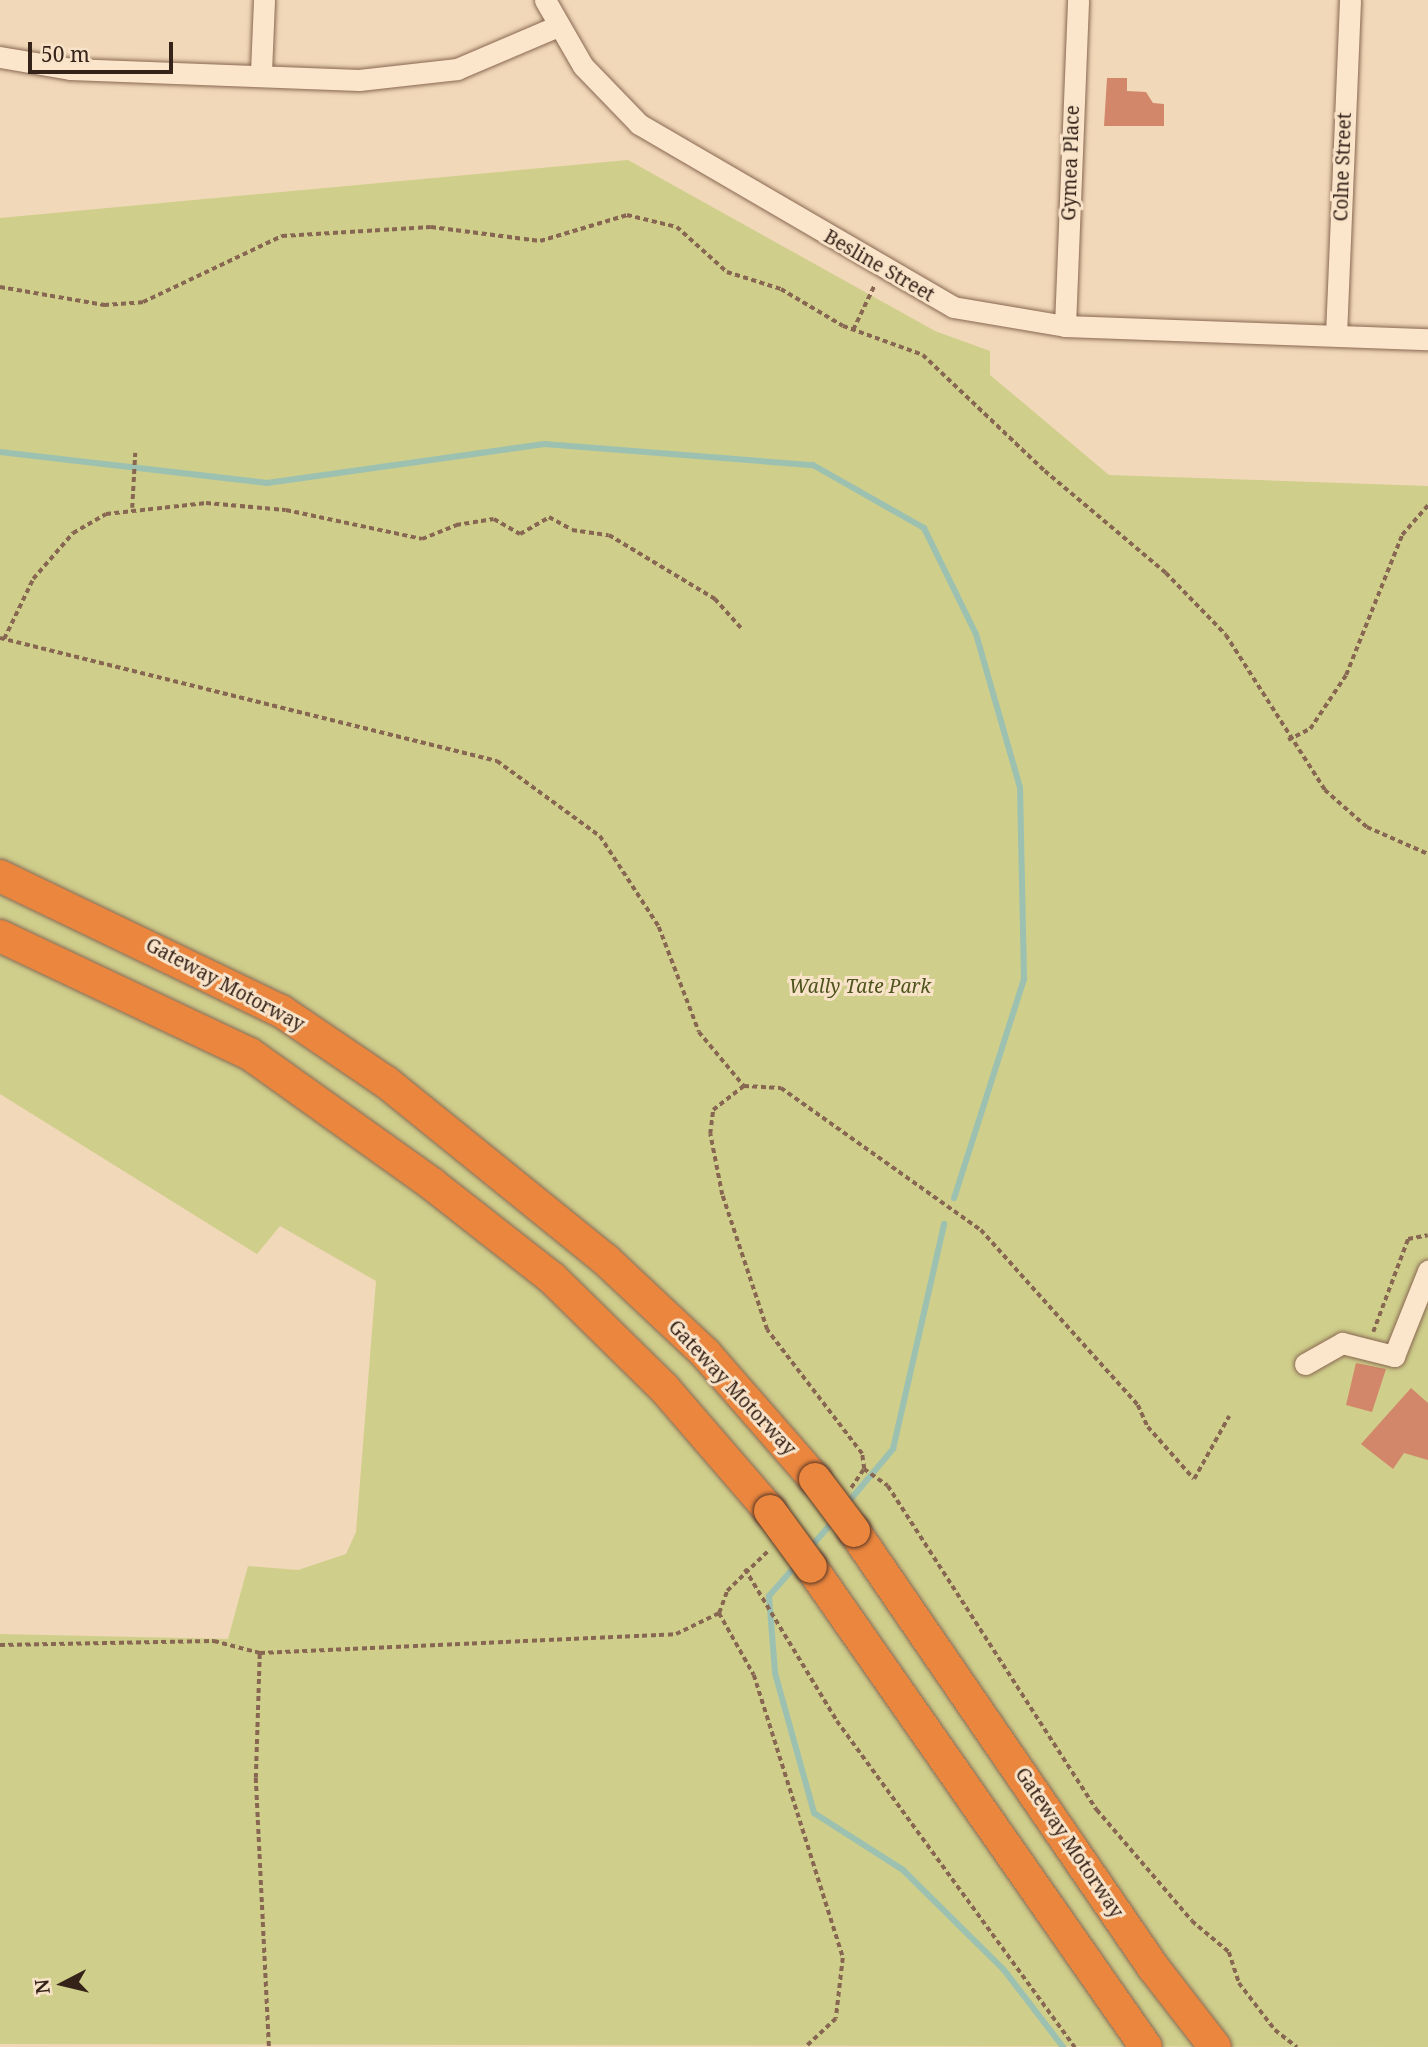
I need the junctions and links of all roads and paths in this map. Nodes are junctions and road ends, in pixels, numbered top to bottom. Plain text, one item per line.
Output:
1 (264, 0) edge
2 (545, 0) edge
3 (1078, 0) edge
4 (1350, 0) edge
5 (558, 26) junction
6 (0, 57) edge
7 (261, 72) junction
8 (881, 269) junction
9 (0, 287) edge
10 (1065, 326) junction
11 (853, 330) junction
12 (1336, 335) junction
13 (1428, 339) edge
14 (135, 453) dead end
15 (1428, 505) edge
16 (132, 508) junction
17 (741, 628) dead end
18 (2, 639) edge
19 (1288, 740) junction
20 (1428, 854) edge
21 (0, 876) edge
22 (0, 936) edge
23 (744, 1086) junction
24 (1428, 1235) edge
25 (1428, 1271) edge
26 (1368, 1349) junction
27 (1305, 1364) dead end
28 (1230, 1416) dead end
29 (864, 1469) junction
30 (848, 1490) dead end
31 (776, 1545) dead end
32 (745, 1569) junction
33 (719, 1613) junction
34 (0, 1645) edge
35 (260, 1653) junction
36 (268, 2047) edge
37 (806, 2047) edge
38 (1075, 2047) edge
39 (1146, 2047) edge
40 (1215, 2047) edge
41 (1297, 2047) edge

1 - 7 street
2 - 5 street, Besline Street
3 - 10 street, Gymea Place
4 - 12 street, Colne Street
5 - 7 street
5 - 8 street, Besline Street
6 - 7 street
8 - 10 street, Besline Street
8 - 11 path
9 - 11 path
10 - 12 street, Besline Street
11 - 19 path
12 - 13 street, Besline Street
14 - 16 path
15 - 19 path
16 - 17 path
16 - 18 path
18 - 23 path
19 - 20 path
21 - 40 highway, Gateway Motorway, bridge
22 - 39 highway, bridge
23 - 28 path
23 - 29 path
24 - 26 path
25 - 26 street
26 - 27 street
29 - 30 path
29 - 41 path
31 - 32 path
32 - 33 path
32 - 38 path
33 - 35 path
33 - 37 path
34 - 35 path
35 - 36 path

